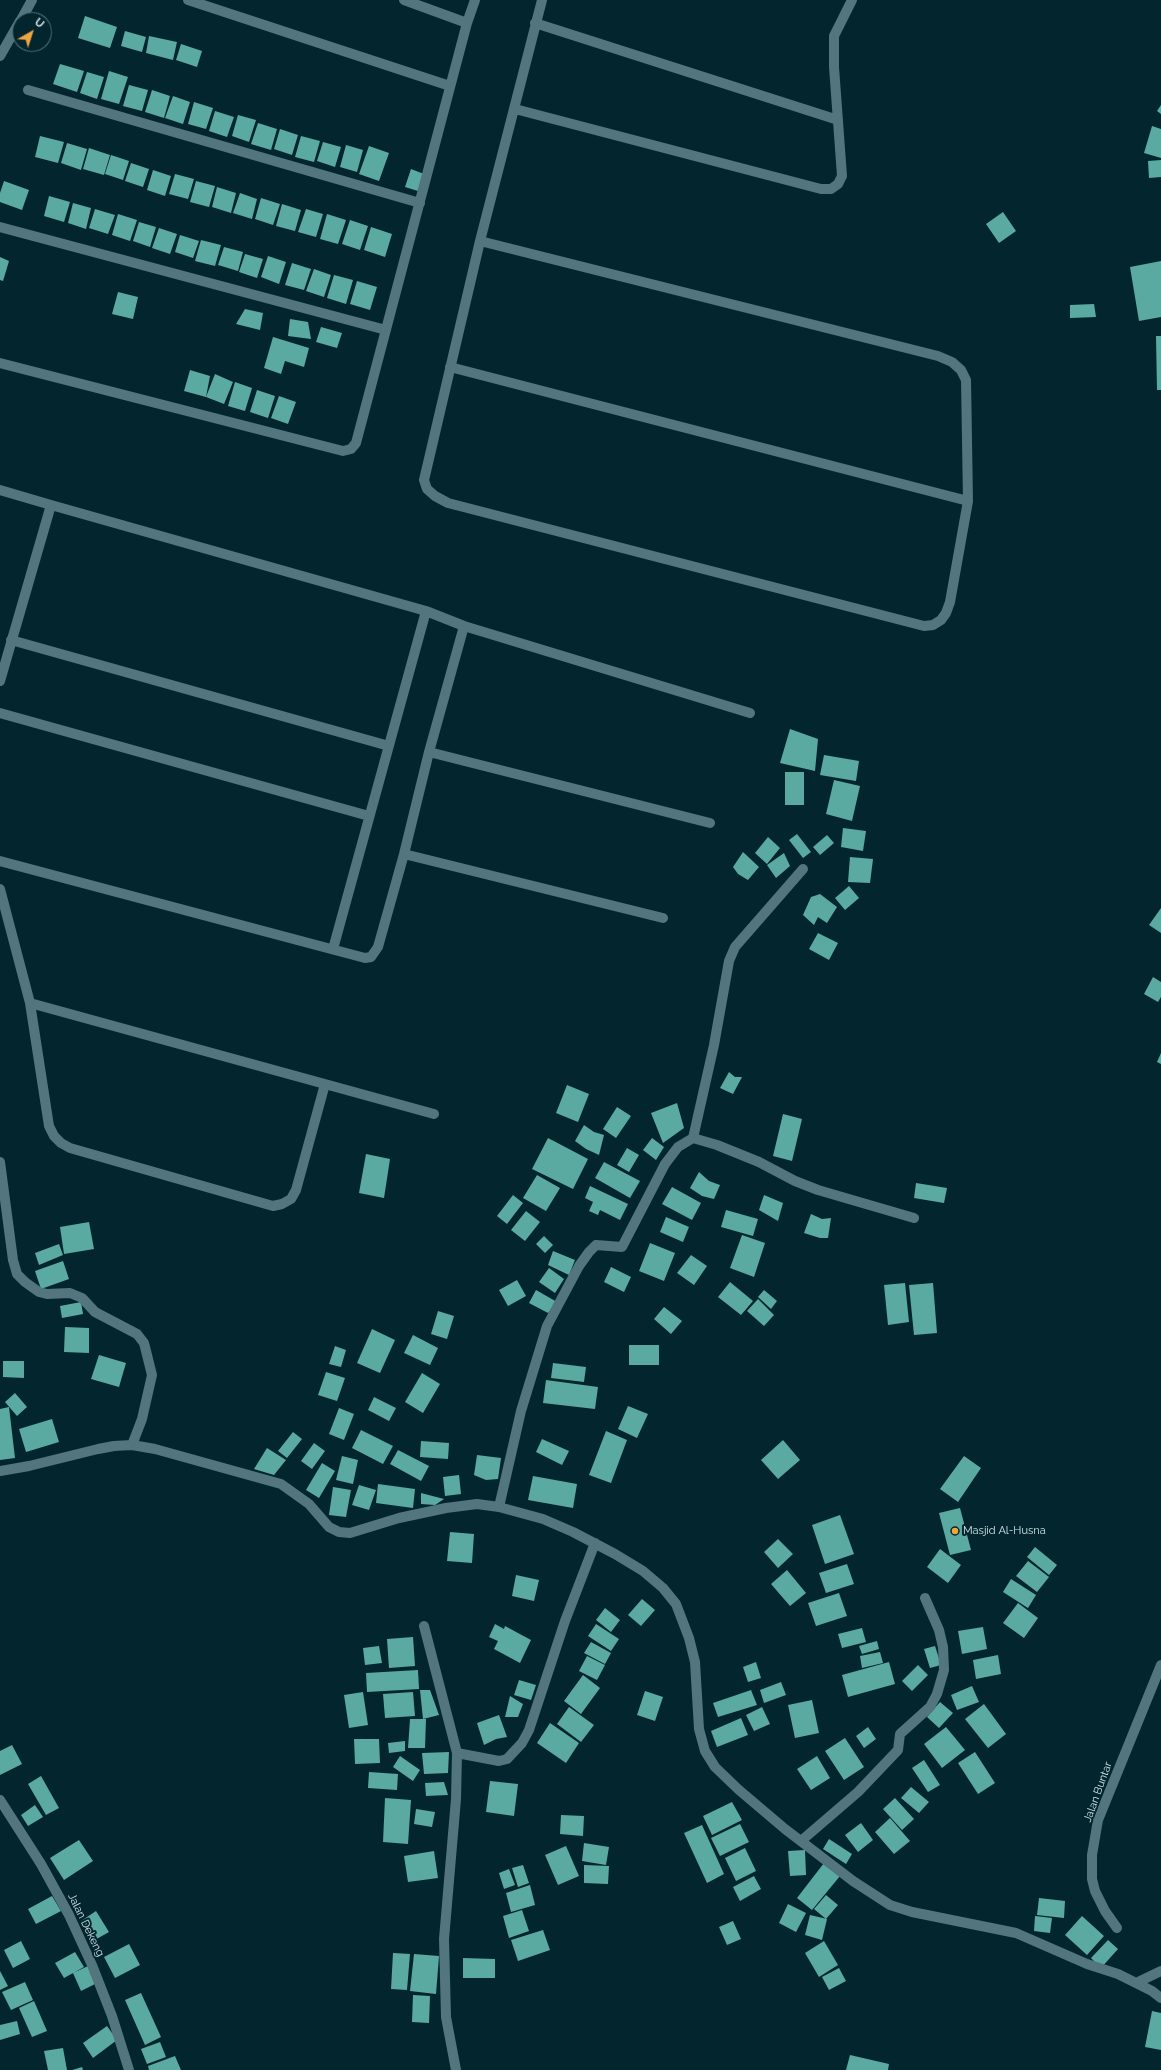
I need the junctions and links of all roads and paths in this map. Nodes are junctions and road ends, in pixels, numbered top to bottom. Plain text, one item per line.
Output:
1 (32, 0) edge
2 (188, 0) edge
3 (404, 0) edge
4 (475, 0) edge
5 (542, 0) edge
6 (852, 0) edge
7 (25, 12) edge
8 (467, 22) junction
9 (535, 23) junction
10 (12, 35) edge
11 (0, 56) edge
12 (450, 86) junction
13 (28, 90) dead end
14 (515, 109) junction
15 (838, 120) junction
16 (420, 203) junction
17 (0, 227) edge
18 (480, 241) junction
19 (386, 330) junction
20 (0, 363) edge
21 (450, 367) junction
22 (0, 490) edge
23 (968, 501) junction
24 (51, 505) junction
25 (426, 611) junction
26 (464, 626) junction
27 (11, 640) junction
28 (1, 675) edge
29 (0, 713) edge
30 (750, 713) dead end
31 (389, 746) junction
32 (430, 752) junction
33 (369, 816) junction
34 (710, 823) dead end
35 (404, 854) junction
36 (0, 861) edge
37 (803, 869) dead end
38 (0, 889) edge
39 (663, 918) dead end
40 (333, 949) junction
41 (30, 1003) junction
42 (325, 1084) junction
43 (434, 1114) dead end
44 (693, 1138) junction
45 (0, 1162) edge
46 (914, 1218) dead end
47 (132, 1445) junction
48 (0, 1471) edge
49 (500, 1507) junction
50 (595, 1543) junction
51 (925, 1598) dead end
52 (424, 1626) dead end
53 (1161, 1665) edge
54 (457, 1753) junction
55 (0, 1800) edge
56 (801, 1841) junction
57 (1117, 1928) dead end
58 (1161, 1971) edge
59 (1136, 1983) junction
60 (1161, 1998) edge
61 (129, 2070) edge
62 (456, 2070) edge

1 - 7 street
2 - 12 street
3 - 8 street
4 - 8 street
5 - 9 street
6 - 15 street
8 - 12 street
9 - 14 street
9 - 15 street
10 - 11 street
12 - 16 street
13 - 16 street
14 - 15 street
14 - 18 street
16 - 19 street
17 - 19 street
18 - 21 street
18 - 23 street
19 - 20 street
21 - 23 street
21 - 23 street
22 - 24 street
24 - 25 street
24 - 27 street
25 - 26 street
25 - 31 street
26 - 30 street
26 - 32 street
27 - 28 street
27 - 31 street
29 - 33 street
31 - 33 street
32 - 34 street
32 - 35 street
33 - 40 street
35 - 39 street
35 - 40 street
36 - 40 street
37 - 44 street
38 - 41 street
41 - 42 street
41 - 42 street
42 - 43 street
44 - 46 street
44 - 49 street
45 - 47 street
47 - 48 street
47 - 49 street
49 - 50 street
50 - 54 street
50 - 56 street
51 - 56 street
52 - 54 street
53 - 57 street, Jalan Buntar
54 - 62 street
55 - 61 street, Jalan Dekeng
56 - 59 street
58 - 59 street
59 - 60 street

